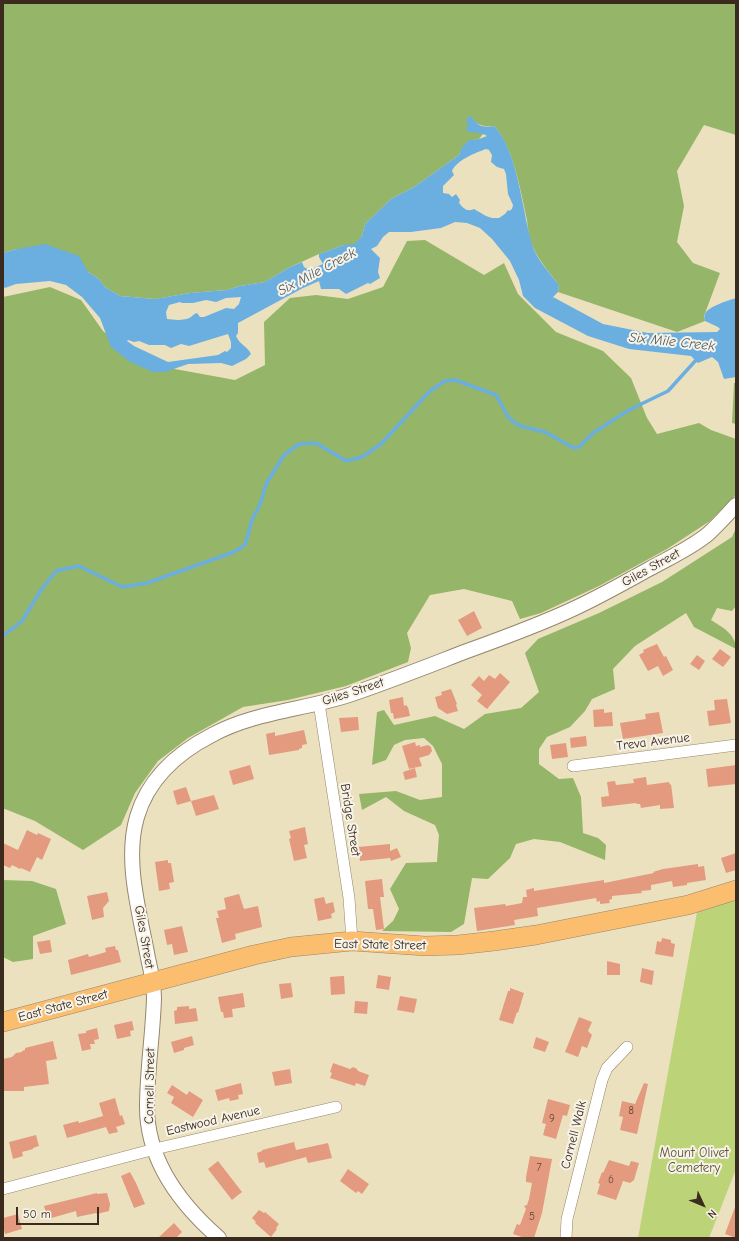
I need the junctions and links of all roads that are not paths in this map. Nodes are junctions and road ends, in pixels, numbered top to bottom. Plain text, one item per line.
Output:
1 (736, 505) edge
2 (319, 703) junction
3 (736, 745) edge
4 (573, 766) dead end
5 (736, 890) edge
6 (352, 941) junction
7 (152, 983) junction
8 (3, 1022) edge
9 (627, 1047) dead end
10 (336, 1107) dead end
11 (155, 1149) junction
12 (3, 1189) edge
13 (219, 1238) edge
14 (566, 1238) edge

1 - 2 street, Giles Street
2 - 6 street, Bridge Street
2 - 7 street, Giles Street
3 - 4 street, Treva Avenue
5 - 6 highway, East State Street
6 - 7 highway, East State Street
7 - 8 highway, East State Street
7 - 11 street, Cornell Street
9 - 14 street, Cornell Walk
10 - 11 street, Eastwood Avenue
11 - 12 street, Eastwood Avenue
11 - 13 street, Cornell Street

